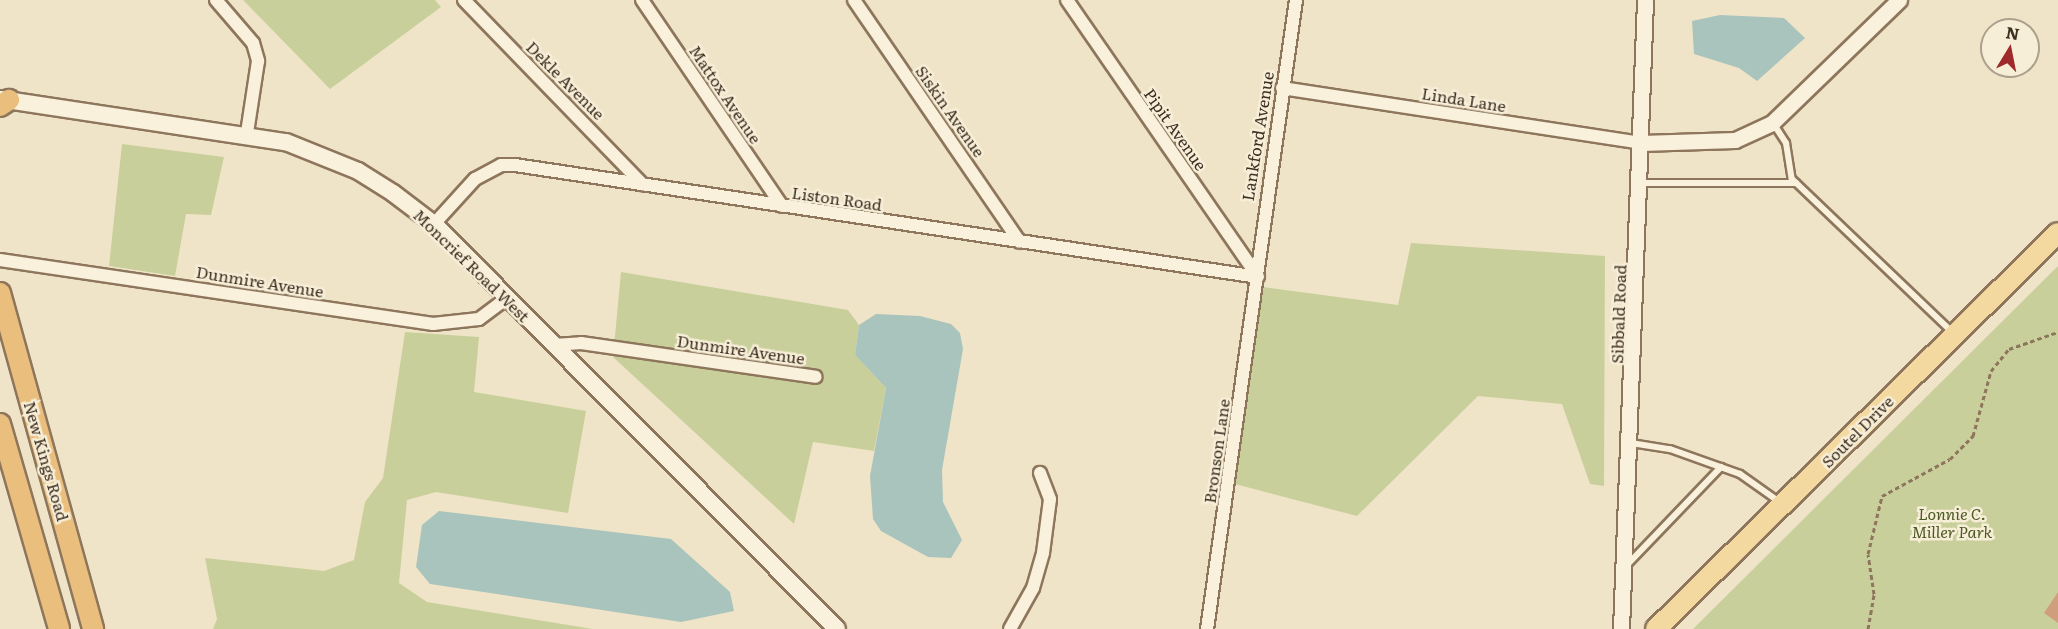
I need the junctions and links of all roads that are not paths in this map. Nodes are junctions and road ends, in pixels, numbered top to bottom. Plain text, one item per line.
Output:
1 (216, 0) edge
2 (464, 0) edge
3 (642, 0) edge
4 (854, 0) edge
5 (1066, 0) edge
6 (1296, 0) edge
7 (1645, 0) edge
8 (1899, 0) edge
9 (1282, 87) junction
10 (3, 101) edge
11 (1772, 123) junction
12 (247, 133) junction
13 (1641, 142) junction
14 (1641, 183) junction
15 (1796, 183) junction
16 (643, 185) junction
17 (782, 206) junction
18 (434, 224) junction
19 (2058, 233) edge
20 (1020, 242) junction
21 (0, 260) edge
22 (1258, 277) junction
23 (0, 293) edge
24 (507, 298) junction
25 (1955, 335) junction
26 (554, 345) junction
27 (816, 377) dead end
28 (0, 424) edge
29 (1631, 443) junction
30 (1721, 467) junction
31 (1040, 473) dead end
32 (1783, 505) junction
33 (1624, 568) junction
34 (59, 629) edge
35 (93, 629) edge
36 (837, 629) edge
37 (1010, 629) edge
38 (1207, 629) edge
39 (1621, 629) edge
40 (1656, 629) edge

1 - 12 street
2 - 16 street, Dekle Avenue
3 - 17 street, Mattox Avenue
4 - 20 street, Siskin Avenue
5 - 22 street, Pipit Avenue
6 - 9 street, Lankford Avenue
7 - 13 street, Sibbald Road
8 - 11 street
9 - 13 street, Linda Lane
9 - 22 street, Lankford Avenue
10 - 12 main road, Moncrief Road West
11 - 13 street
11 - 15 lane
12 - 18 main road, Moncrief Road West
13 - 14 street, Sibbald Road
14 - 15 lane
14 - 29 street, Sibbald Road
15 - 25 lane
16 - 17 street, Liston Road
16 - 18 street, Liston Road
17 - 20 street, Liston Road
18 - 24 main road, Moncrief Road West
19 - 25 main road, Soutel Drive
20 - 22 street, Liston Road
21 - 24 street, Dunmire Avenue
22 - 38 street, Bronson Lane
23 - 35 highway, New Kings Road
24 - 26 main road, Moncrief Road West
25 - 32 main road, Soutel Drive
26 - 27 street, Dunmire Avenue
26 - 36 main road, Moncrief Road West
28 - 34 highway
29 - 30 lane
29 - 33 street, Sibbald Road
30 - 32 lane
30 - 33 lane
31 - 37 street
32 - 40 main road, Soutel Drive
33 - 39 street, Sibbald Road

